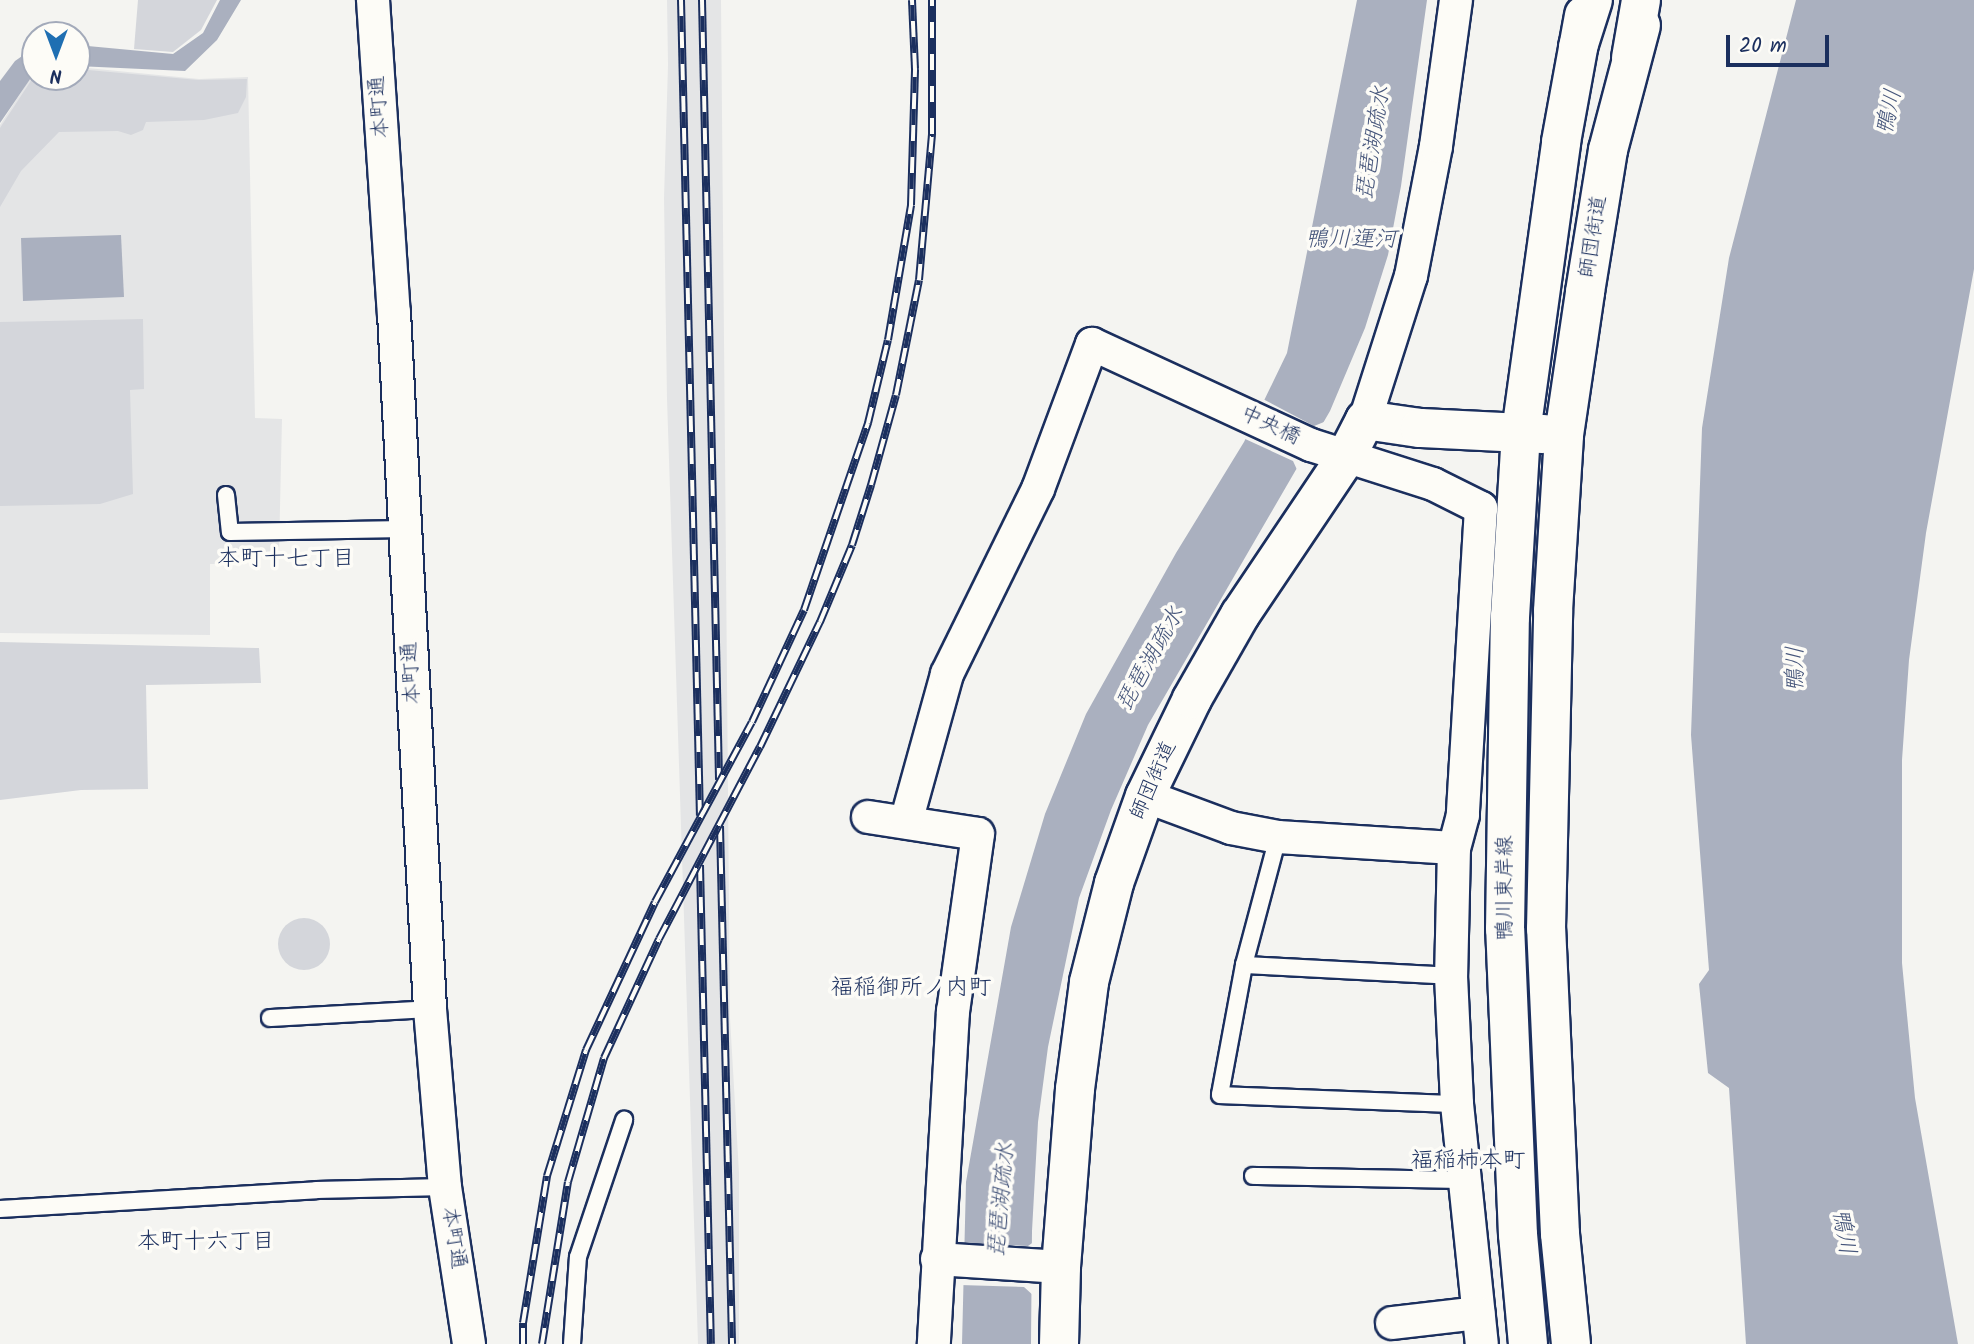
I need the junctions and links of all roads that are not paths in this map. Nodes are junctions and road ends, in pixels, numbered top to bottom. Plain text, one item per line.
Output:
1 (373, 0) edge
2 (1455, 0) edge
3 (1590, 0) edge
4 (1641, 0) edge
5 (1648, 0) edge
6 (1631, 58) junction
7 (1365, 421) junction
8 (1521, 432) junction
9 (1564, 435) junction
10 (1329, 451) junction
11 (226, 495) dead end
12 (405, 529) junction
13 (1145, 796) junction
14 (868, 817) dead end
15 (905, 822) junction
16 (1278, 837) junction
17 (1454, 848) junction
18 (1244, 964) junction
19 (1451, 976) junction
20 (430, 1009) junction
21 (270, 1018) dead end
22 (1457, 1104) junction
23 (624, 1120) dead end
24 (1253, 1176) dead end
25 (1465, 1180) junction
26 (446, 1187) junction
27 (0, 1209) edge
28 (943, 1260) junction
29 (1053, 1267) junction
30 (1478, 1313) junction
31 (1392, 1323) dead end
32 (469, 1344) edge
33 (572, 1344) edge
34 (934, 1344) edge
35 (1059, 1344) edge
36 (1482, 1344) edge
37 (1528, 1344) edge
38 (1571, 1344) edge

1 - 12 street, 本町通
2 - 7 street
3 - 8 main road
4 - 6 main road
5 - 6 main road, 師団街道
6 - 9 main road, 師団街道
7 - 8 main road
7 - 10 main road, 師団街道
8 - 9 main road
8 - 37 main road, 鴨川東岸線
9 - 38 main road, 鴨川東岸線
10 - 13 main road, 師団街道
10 - 15 street, 中央橋
10 - 17 street, 中央橋
11 - 12 lane
12 - 20 street, 本町通
13 - 16 street
13 - 29 main road, 師団街道
14 - 15 street
15 - 28 street
16 - 17 street
16 - 18 lane
17 - 19 street
18 - 19 lane
18 - 22 lane
19 - 22 street
20 - 21 lane
20 - 26 street, 本町通
22 - 25 street
23 - 33 lane
24 - 25 lane
25 - 30 street
26 - 27 lane
26 - 32 street, 本町通
28 - 29 street
28 - 34 street
29 - 35 main road, 師団街道
30 - 31 street
30 - 36 street

